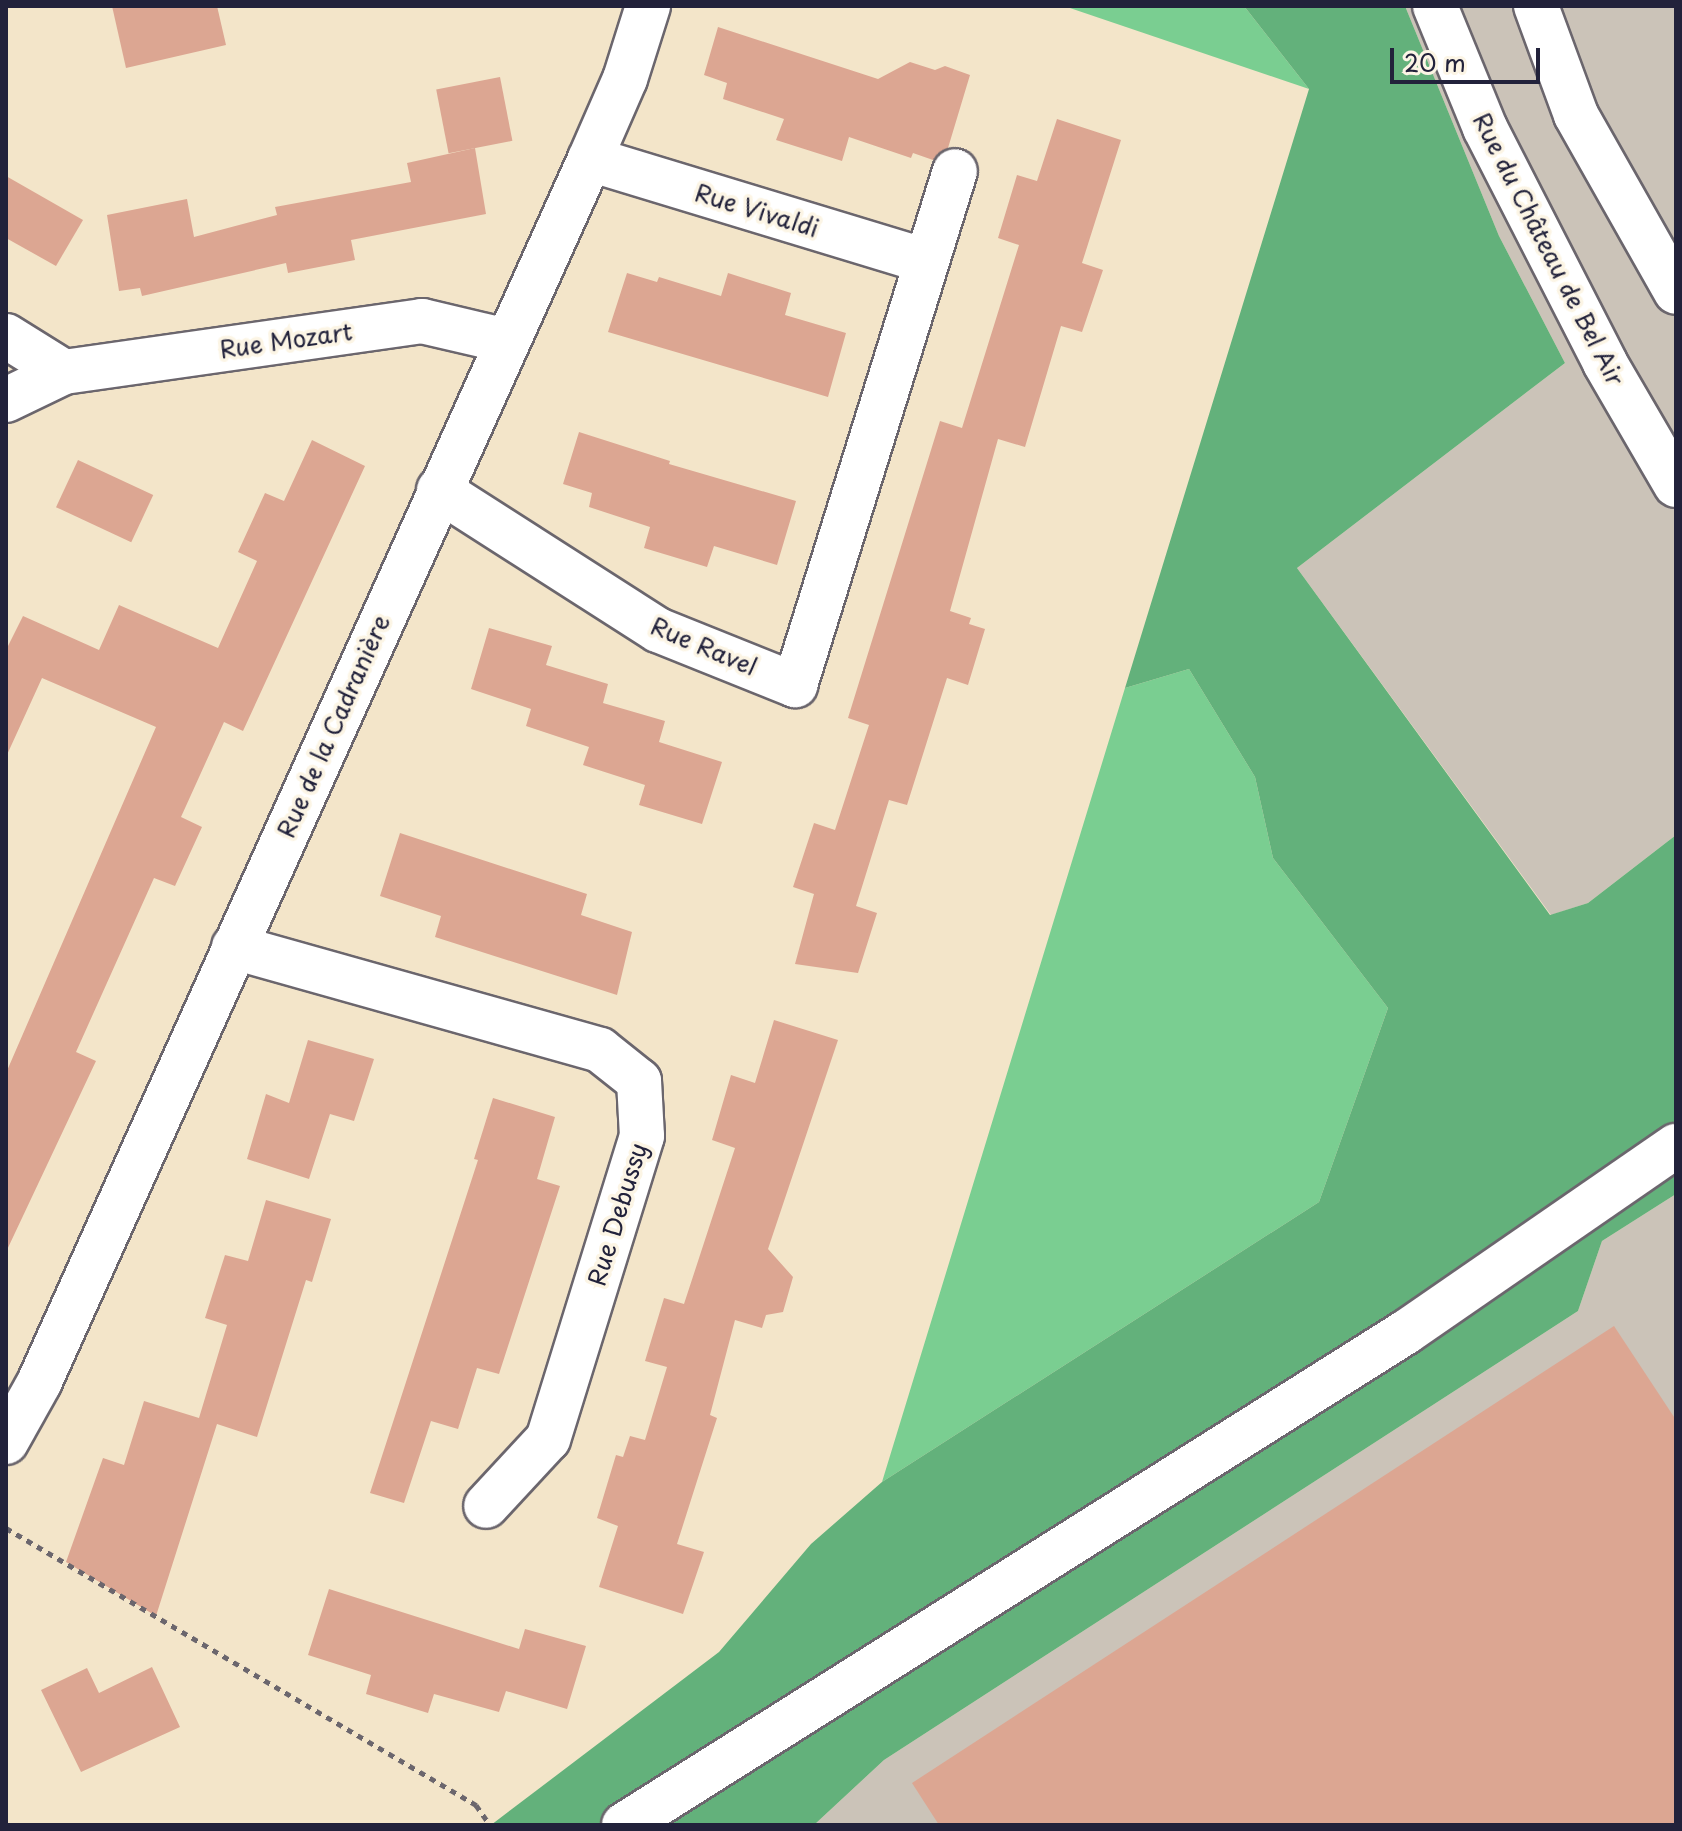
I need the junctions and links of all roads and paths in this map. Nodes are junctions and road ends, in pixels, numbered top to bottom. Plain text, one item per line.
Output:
1 (648, 6) edge
2 (1435, 6) edge
3 (1536, 6) edge
4 (590, 159) junction
5 (955, 171) dead end
6 (925, 261) junction
7 (1676, 292) edge
8 (6, 336) edge
9 (507, 341) junction
10 (64, 372) junction
11 (6, 400) edge
12 (1676, 485) edge
13 (439, 490) junction
14 (234, 947) junction
15 (1676, 1146) edge
16 (6, 1442) edge
17 (486, 1506) dead end
18 (6, 1528) edge
19 (490, 1825) edge
20 (624, 1825) edge

1 - 4 street, Rue de la Cadranière
2 - 12 street, Rue du Château de Bel Air
3 - 7 street
4 - 6 street, Rue Vivaldi
4 - 9 street, Rue de la Cadranière
5 - 6 street
6 - 13 street, Rue Ravel
8 - 10 street
9 - 10 street, Rue Mozart
9 - 13 street, Rue de la Cadranière
10 - 11 street, Rue Mozart
13 - 14 street, Rue de la Cadranière
14 - 16 street, Rue de la Cadranière
14 - 17 street, Rue Debussy
15 - 20 street
18 - 19 path

